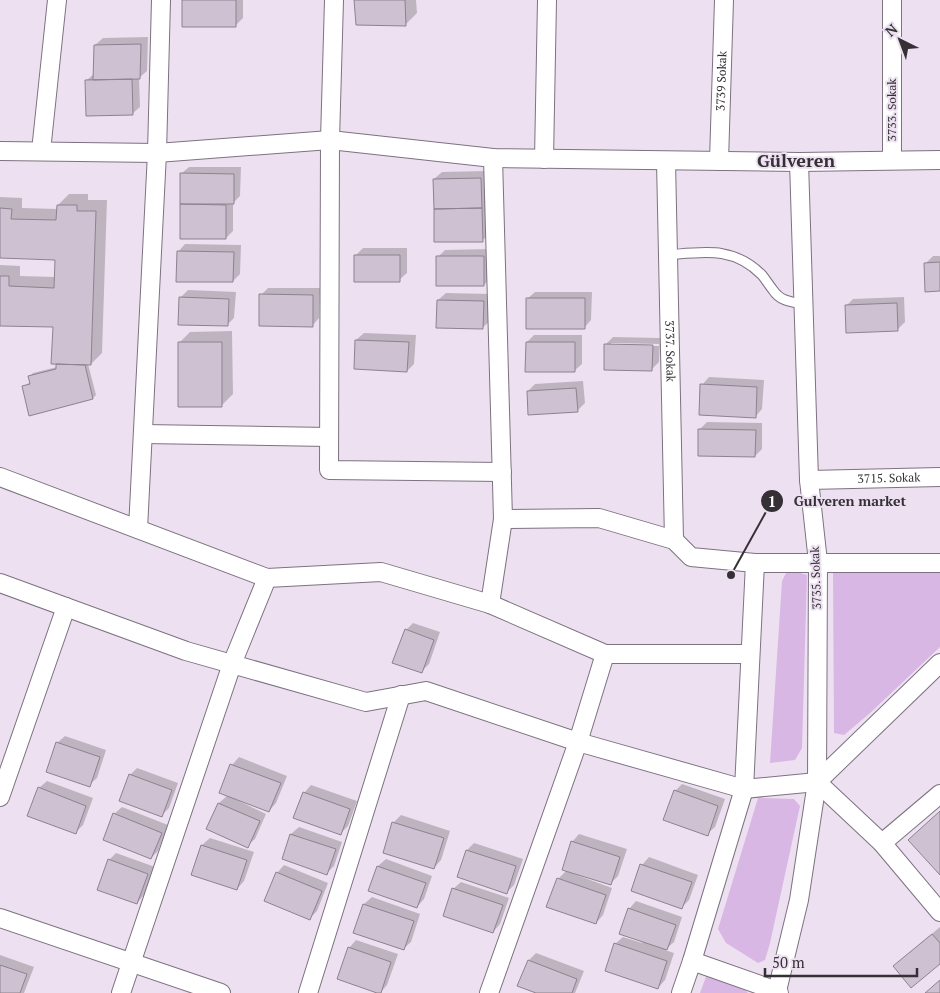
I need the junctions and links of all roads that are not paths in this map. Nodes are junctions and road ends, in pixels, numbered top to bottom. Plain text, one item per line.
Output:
1 (56, 0) edge
2 (161, 0) edge
3 (334, 0) edge
4 (547, 0) edge
5 (724, 0) edge
6 (892, 0) edge
7 (330, 140) junction
8 (0, 151) edge
9 (41, 151) junction
10 (157, 153) junction
11 (493, 158) junction
12 (544, 159) junction
13 (892, 160) junction
14 (940, 160) edge
15 (666, 161) junction
16 (719, 161) junction
17 (799, 162) junction
18 (668, 256) junction
19 (803, 304) junction
20 (143, 434) junction
21 (329, 437) junction
22 (502, 472) junction
23 (0, 477) edge
24 (940, 477) edge
25 (809, 480) junction
26 (503, 519) junction
27 (138, 529) junction
28 (674, 540) junction
29 (818, 562) junction
30 (755, 563) junction
31 (940, 563) edge
32 (267, 578) junction
33 (0, 583) edge
34 (490, 604) junction
35 (66, 607) junction
36 (605, 654) junction
37 (750, 654) junction
38 (940, 663) edge
39 (232, 664) junction
40 (402, 695) junction
41 (578, 742) junction
42 (817, 782) junction
43 (744, 789) junction
44 (940, 794) edge
45 (0, 797) edge
46 (882, 843) junction
47 (940, 912) edge
48 (0, 918) edge
49 (692, 961) junction
50 (131, 962) junction
51 (778, 992) edge
52 (121, 993) edge
53 (221, 993) edge
54 (308, 993) edge
55 (489, 993) edge
56 (681, 993) edge

1 - 9 street
2 - 10 street
3 - 7 street
4 - 12 street
5 - 16 street, 3739 Sokak
6 - 13 street, 3733. Sokak
7 - 10 street
7 - 11 street
7 - 21 street
8 - 9 street
9 - 10 street
10 - 20 street
11 - 12 street
11 - 22 street
12 - 15 street
13 - 14 street
13 - 17 street
15 - 16 street
15 - 18 street, 3737. Sokak
16 - 17 street
17 - 19 street, 3735. Sokak
18 - 19 lane
18 - 28 street, 3737. Sokak
19 - 25 street, 3735. Sokak
20 - 21 street
20 - 27 street
21 - 22 street
22 - 26 street
23 - 27 street
24 - 25 street, 3715. Sokak
25 - 29 street, 3735. Sokak
26 - 28 street
26 - 34 street
27 - 32 street
28 - 30 street
29 - 30 street
29 - 31 street
29 - 42 street, 3735. Sokak
30 - 37 street
32 - 34 street
32 - 39 street
33 - 35 street
34 - 36 street
35 - 39 street
35 - 45 street
36 - 37 street
36 - 41 street
37 - 43 street
38 - 42 street
39 - 40 street
39 - 50 street
40 - 41 street
40 - 54 street
41 - 43 street
41 - 55 street
42 - 43 street
42 - 46 street
42 - 51 street, 3735. Sokak
43 - 49 street
44 - 46 street
46 - 47 street
48 - 50 street
49 - 51 street
49 - 56 street
50 - 52 street
50 - 53 street

